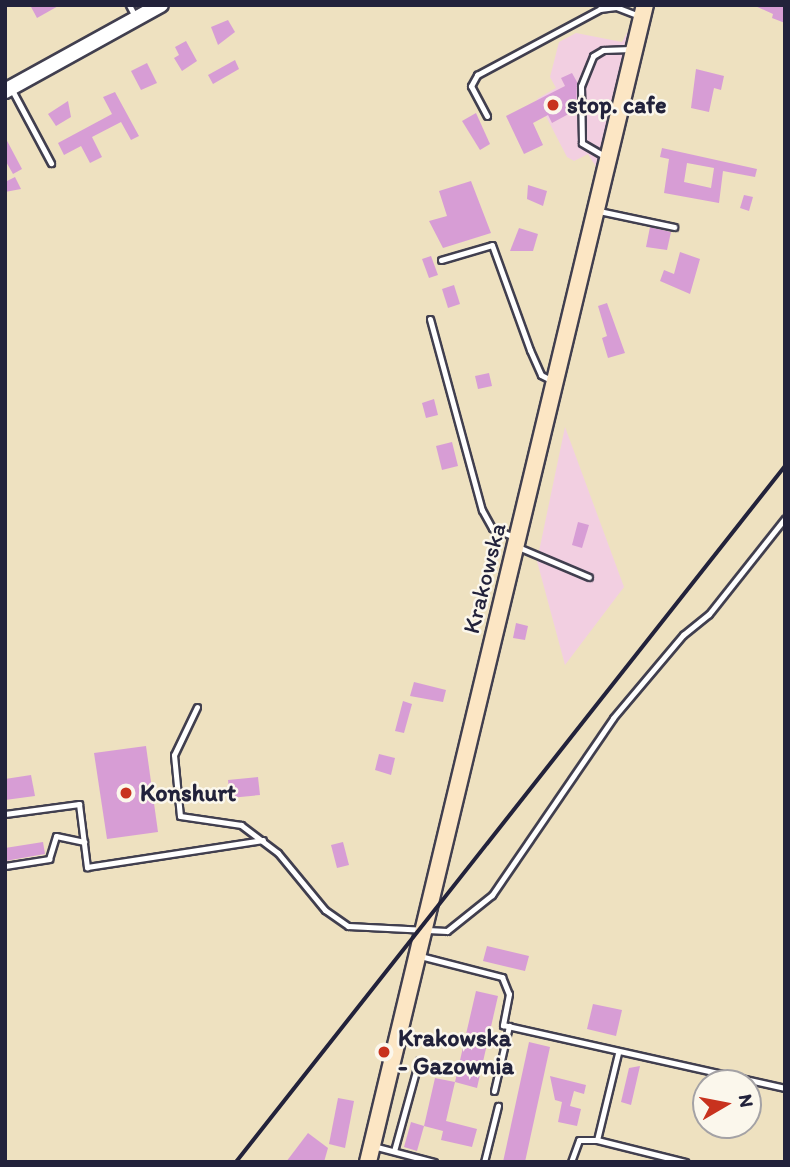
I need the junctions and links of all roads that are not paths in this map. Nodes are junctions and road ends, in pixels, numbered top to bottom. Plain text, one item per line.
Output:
1 (129, 5) edge
2 (162, 5) edge
3 (643, 11) edge
4 (137, 19) junction
5 (634, 49) junction
6 (8, 89) edge
7 (487, 116) dead end
8 (608, 158) junction
9 (51, 163) dead end
10 (595, 210) junction
11 (674, 227) dead end
12 (441, 260) dead end
13 (430, 319) dead end
14 (554, 381) junction
15 (785, 518) edge
16 (516, 542) junction
17 (589, 577) dead end
18 (197, 707) dead end
19 (6, 814) edge
20 (263, 840) junction
21 (84, 842) junction
22 (5, 866) edge
23 (422, 930) junction
24 (416, 955) junction
25 (509, 1026) junction
26 (618, 1053) junction
27 (419, 1060) dead end
28 (785, 1088) edge
29 (494, 1091) dead end
30 (498, 1105) dead end
31 (597, 1140) junction
32 (372, 1145) junction
33 (394, 1151) junction
34 (368, 1162) edge
35 (434, 1162) edge
36 (484, 1162) edge
37 (571, 1162) edge
38 (685, 1162) edge

1 - 4 lane
2 - 4 street
3 - 5 main road, Krakowska
3 - 7 lane
4 - 6 street
5 - 8 main road, Krakowska
5 - 8 lane
6 - 9 lane
8 - 10 main road, Krakowska
10 - 11 lane
10 - 14 main road, Krakowska
12 - 14 lane
13 - 16 lane
14 - 16 main road, Krakowska
15 - 23 lane
16 - 17 lane
16 - 23 main road, Krakowska
18 - 20 lane
19 - 21 lane
20 - 21 lane
20 - 23 lane
21 - 22 lane
23 - 24 main road, Krakowska
24 - 25 lane
24 - 32 main road, Krakowska
25 - 26 lane
25 - 29 lane
26 - 28 lane
26 - 31 lane
27 - 33 lane
30 - 36 lane
31 - 37 lane
31 - 38 lane
32 - 33 lane
32 - 34 main road, Krakowska
33 - 35 lane

